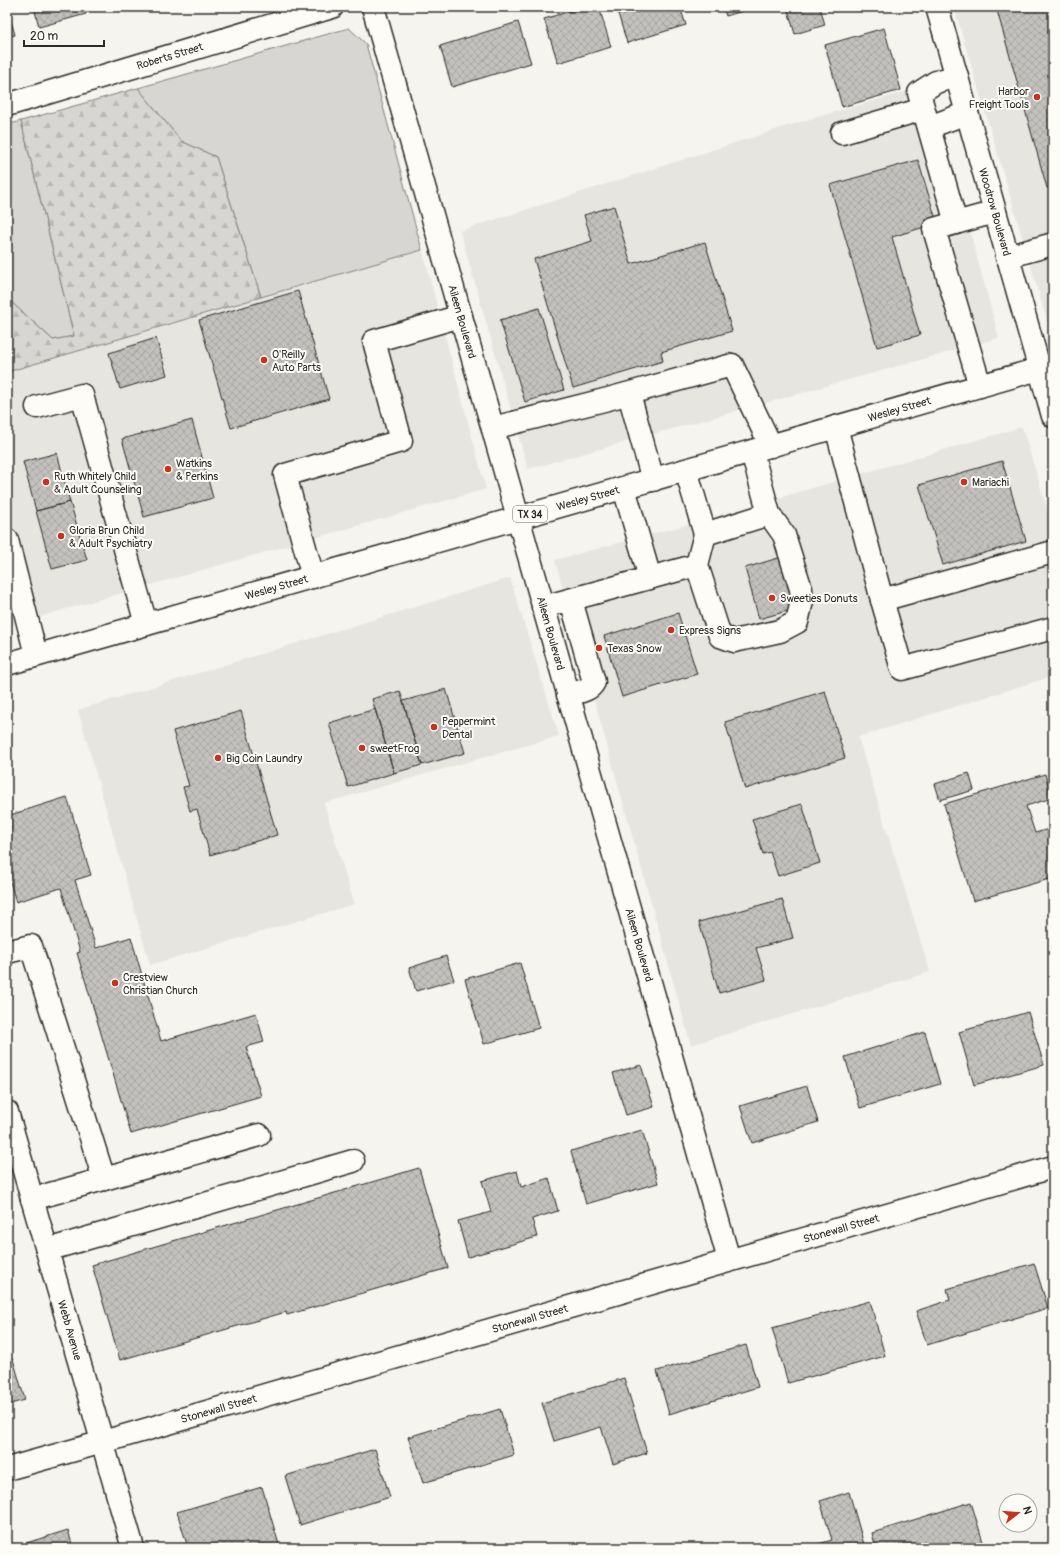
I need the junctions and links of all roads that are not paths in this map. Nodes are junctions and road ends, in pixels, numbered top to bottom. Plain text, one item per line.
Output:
1 (332, 7) edge
2 (373, 7) edge
3 (937, 7) edge
4 (957, 76) junction
5 (7, 105) edge
6 (923, 110) junction
7 (967, 113) junction
8 (842, 133) dead end
9 (995, 212) junction
10 (956, 223) junction
11 (1053, 244) edge
12 (1007, 257) junction
13 (461, 316) junction
14 (1046, 367) edge
15 (980, 386) junction
16 (629, 394) junction
17 (36, 407) dead end
18 (1053, 416) edge
19 (836, 427) junction
20 (493, 428) junction
21 (761, 449) junction
22 (686, 470) junction
23 (652, 480) junction
24 (624, 488) junction
25 (769, 514) junction
26 (518, 518) junction
27 (705, 534) junction
28 (7, 540) edge
29 (1053, 552) edge
30 (697, 565) junction
31 (313, 577) junction
32 (650, 578) junction
33 (571, 600) junction
34 (882, 600) junction
35 (543, 608) junction
36 (146, 624) junction
37 (1053, 628) edge
38 (36, 655) junction
39 (7, 664) edge
40 (568, 695) junction
41 (7, 952) edge
42 (7, 1112) edge
43 (259, 1135) dead end
44 (353, 1161) dead end
45 (1053, 1167) edge
46 (104, 1180) junction
47 (32, 1199) junction
48 (47, 1250) junction
49 (729, 1260) junction
50 (103, 1442) junction
51 (7, 1468) edge
52 (133, 1548) edge

1 - 5 street, Roberts Street
2 - 13 street, Aileen Boulevard
3 - 4 street, Woodrow Boulevard
4 - 6 street
4 - 7 street, Woodrow Boulevard
6 - 7 street
6 - 8 street
6 - 10 street
7 - 9 street, Woodrow Boulevard
9 - 10 street
9 - 12 street, Woodrow Boulevard
10 - 15 street
11 - 12 street
12 - 14 street, Woodrow Boulevard
13 - 20 street, Aileen Boulevard
13 - 31 street
14 - 15 street, Wesley Street / TX 34
14 - 18 street, Woodrow Boulevard
15 - 19 street, Wesley Street / TX 34
16 - 20 street
16 - 21 street
16 - 23 street
17 - 36 street
19 - 21 street, Wesley Street / TX 34
19 - 34 street
20 - 26 street, Aileen Boulevard
21 - 22 street, Wesley Street / TX 34
21 - 25 street
22 - 23 street, Wesley Street / TX 34
22 - 27 street
23 - 24 street, Wesley Street / TX 34
24 - 26 street, Wesley Street / TX 34
24 - 32 street
25 - 27 street
25 - 30 street
26 - 31 street, Wesley Street / TX 34
26 - 35 street, Aileen Boulevard
27 - 30 street
28 - 38 street
29 - 34 street
30 - 32 street
31 - 36 street, Wesley Street / TX 34
32 - 33 street
33 - 35 street
33 - 40 street
34 - 37 street
35 - 40 street, Aileen Boulevard
36 - 38 street, Wesley Street / TX 34
38 - 39 street, Wesley Street / TX 34
40 - 49 street, Aileen Boulevard
41 - 46 street
42 - 47 street, Webb Avenue
43 - 46 street
44 - 48 street
45 - 49 street, Stonewall Street
46 - 47 street
47 - 48 street, Webb Avenue
48 - 50 street, Webb Avenue
49 - 50 street, Stonewall Street
50 - 51 street, Stonewall Street
50 - 52 street, Webb Avenue

